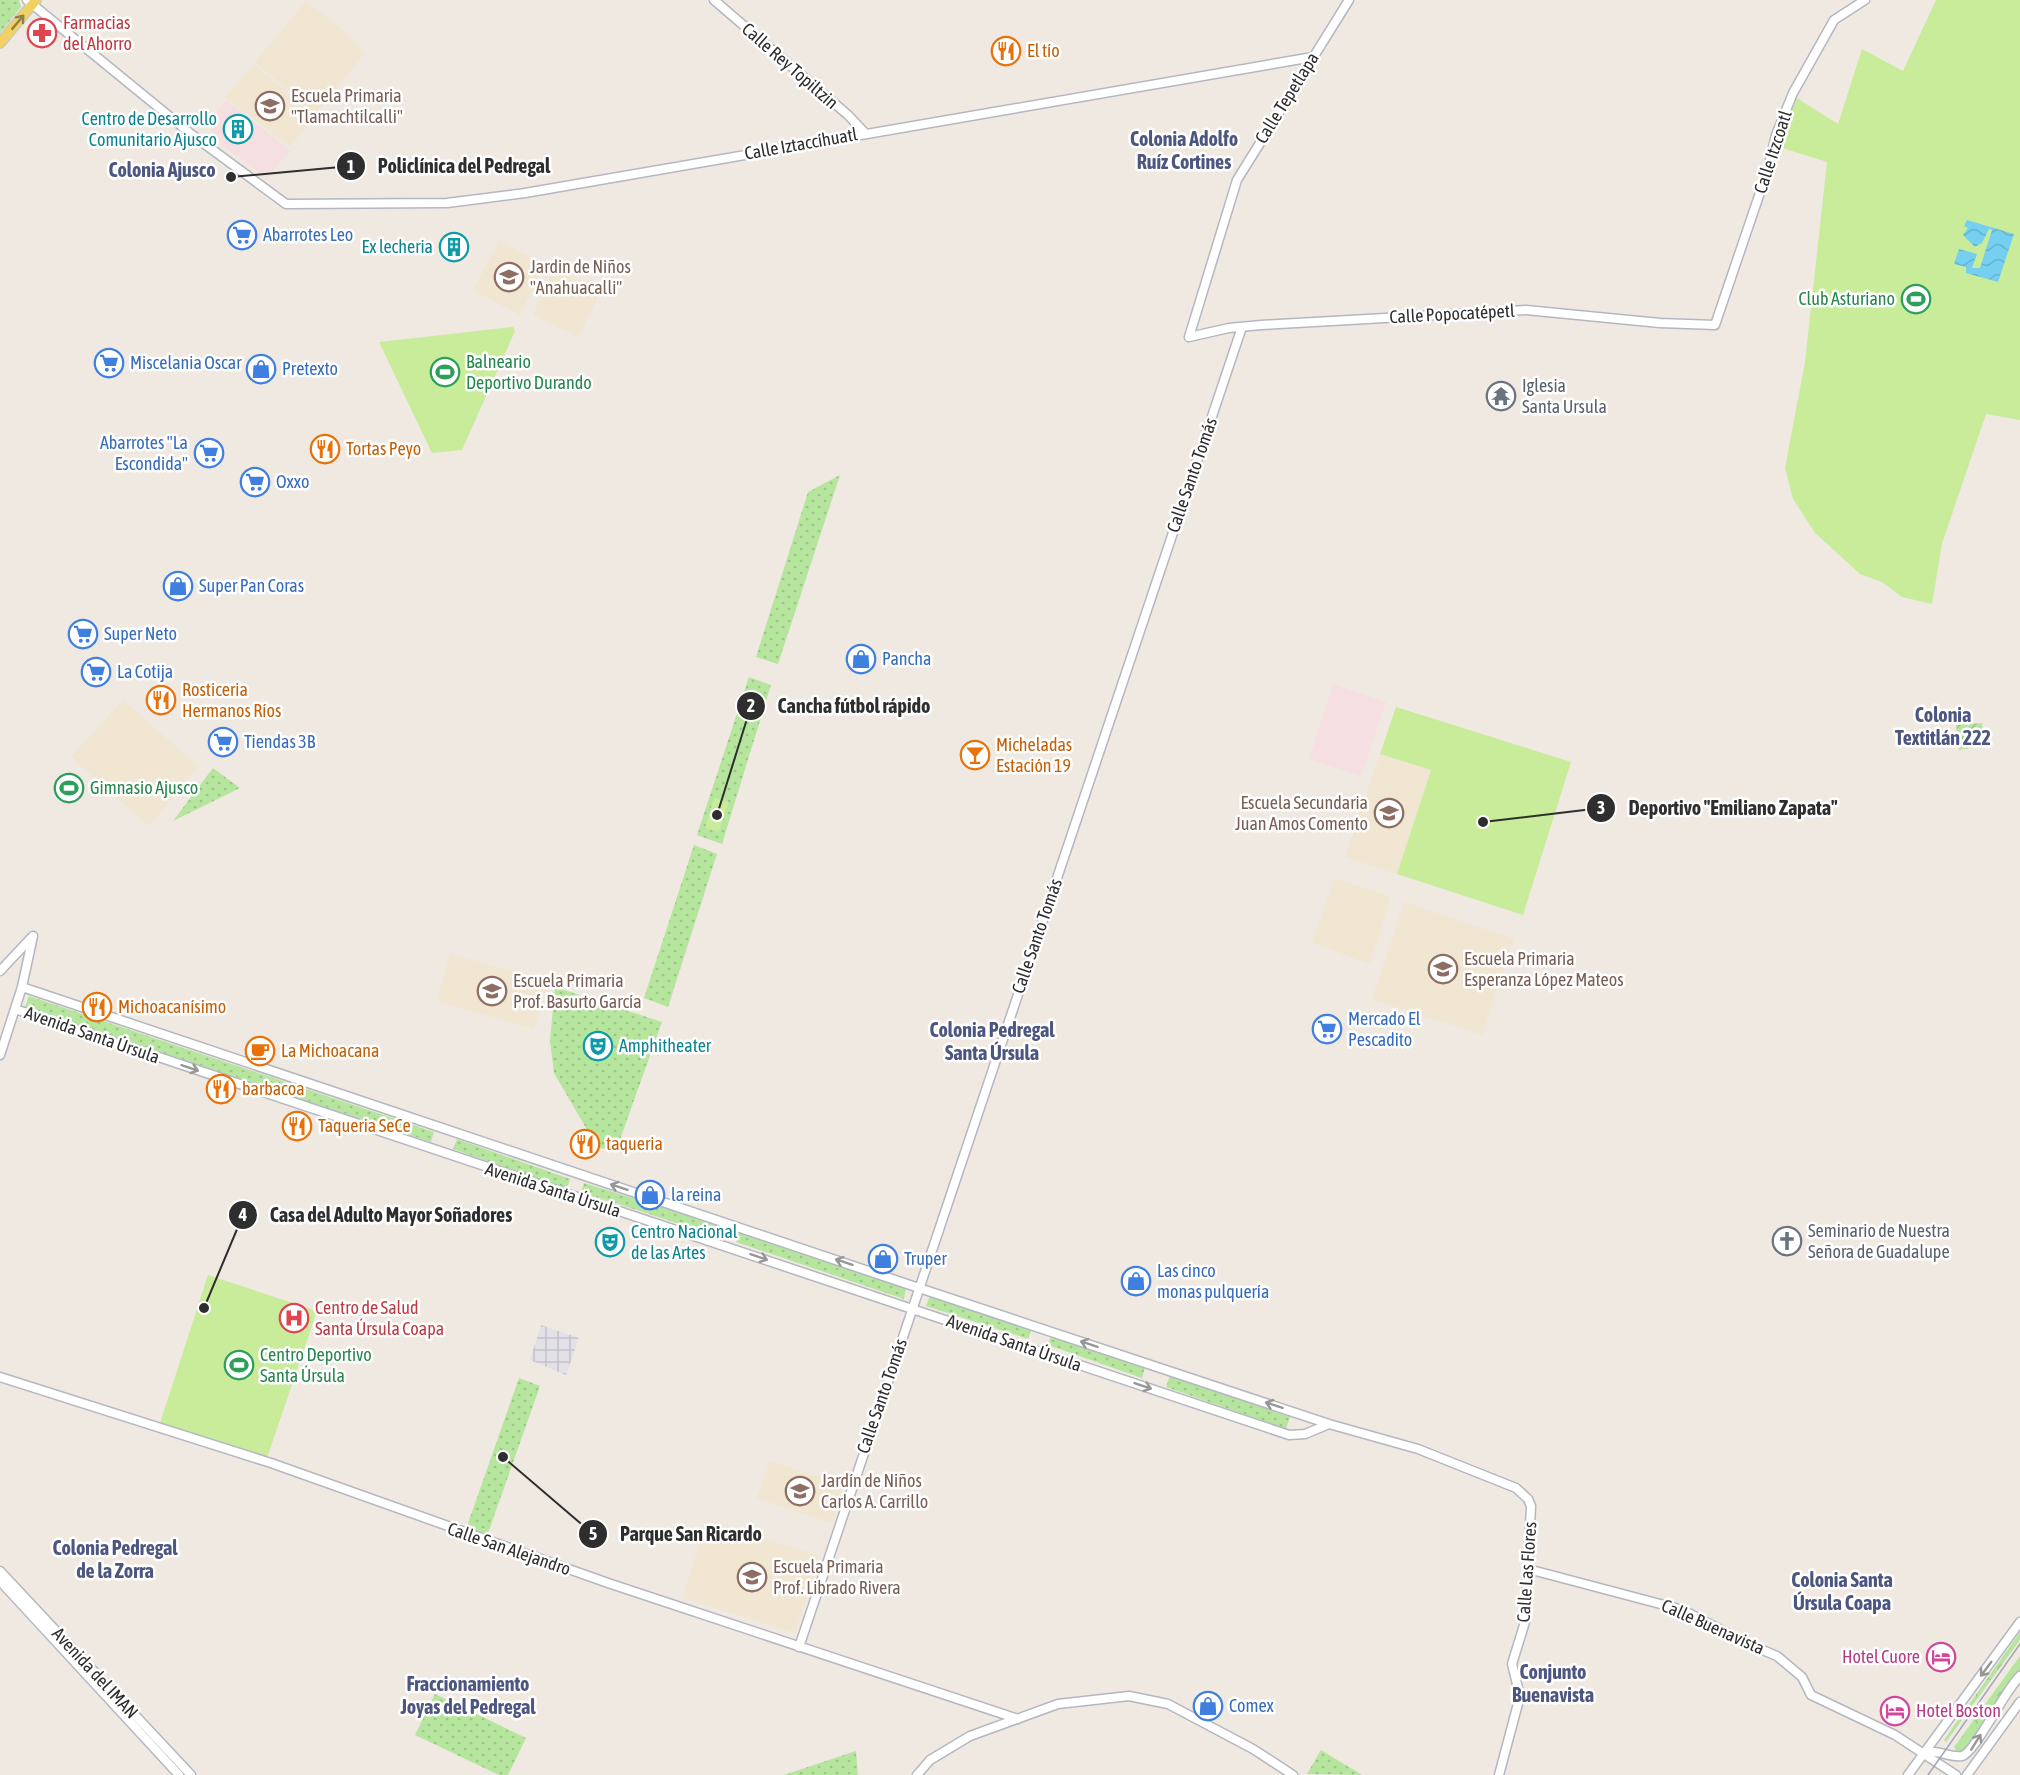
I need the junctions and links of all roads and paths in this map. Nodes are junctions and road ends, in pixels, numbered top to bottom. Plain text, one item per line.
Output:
1 (714, 0) edge
2 (1349, 0) edge
3 (1865, 0) edge
4 (32, 1) edge
5 (0, 43) edge
6 (1313, 57) junction
7 (865, 133) junction
8 (1715, 325) joint
9 (1242, 327) junction
10 (1189, 338) joint
11 (0, 971) edge
12 (22, 987) junction
13 (15, 1009) junction
14 (0, 1055) edge
15 (919, 1288) junction
16 (912, 1308) junction
17 (0, 1377) edge
18 (1329, 1424) junction
19 (1506, 1483) joint
20 (1528, 1569) junction
21 (0, 1571) edge
22 (0, 1581) edge
23 (2020, 1622) edge
24 (799, 1647) junction
25 (2020, 1676) edge
26 (2020, 1702) edge
27 (1017, 1719) junction
28 (1924, 1752) junction
29 (178, 1775) edge
30 (191, 1775) edge
31 (917, 1775) edge
32 (1293, 1775) edge
33 (1499, 1775) edge
34 (1908, 1775) edge
35 (1956, 1775) edge
36 (1967, 1775) edge

1 - 7 street, Calle Rey Topiltzin
2 - 6 street, Calle Tepetlapa
3 - 8 street, Calle Itzcoatl
5 -> 4 main road
4 - 7 street, Calle Iztaccíhuatl
6 - 7 street, Calle Iztaccíhuatl
6 - 10 street, Calle Tepetlapa
8 - 9 street, Calle Popocatépetl
9 - 10 street, Calle Popocatépetl
9 - 15 street, Calle Santo Tomás
11 - 12 street
12 - 13 street
15 -> 12 street, Avenida Santa Úrsula
13 - 14 street
13 -> 16 street, Avenida Santa Úrsula
15 - 16 street, Calle Santo Tomás
18 -> 15 street, Avenida Santa Úrsula
16 -> 18 street, Avenida Santa Úrsula
16 - 24 street, Calle Santo Tomás
17 - 24 street, Calle San Alejandro
18 - 19 street, Avenida Santa Úrsula
19 - 20 street, Calle Las Flores
20 - 28 street, Calle Buenavista
20 - 33 street, Calle Las Flores
21 - 30 street, Avenida del IMAN
22 - 29 street, Avenida del IMAN
23 -> 28 street
24 - 27 street, Calle San Alejandro
28 -> 25 street
26 - 36 street
27 - 31 street
27 - 32 street
28 - 34 street
28 - 35 street

